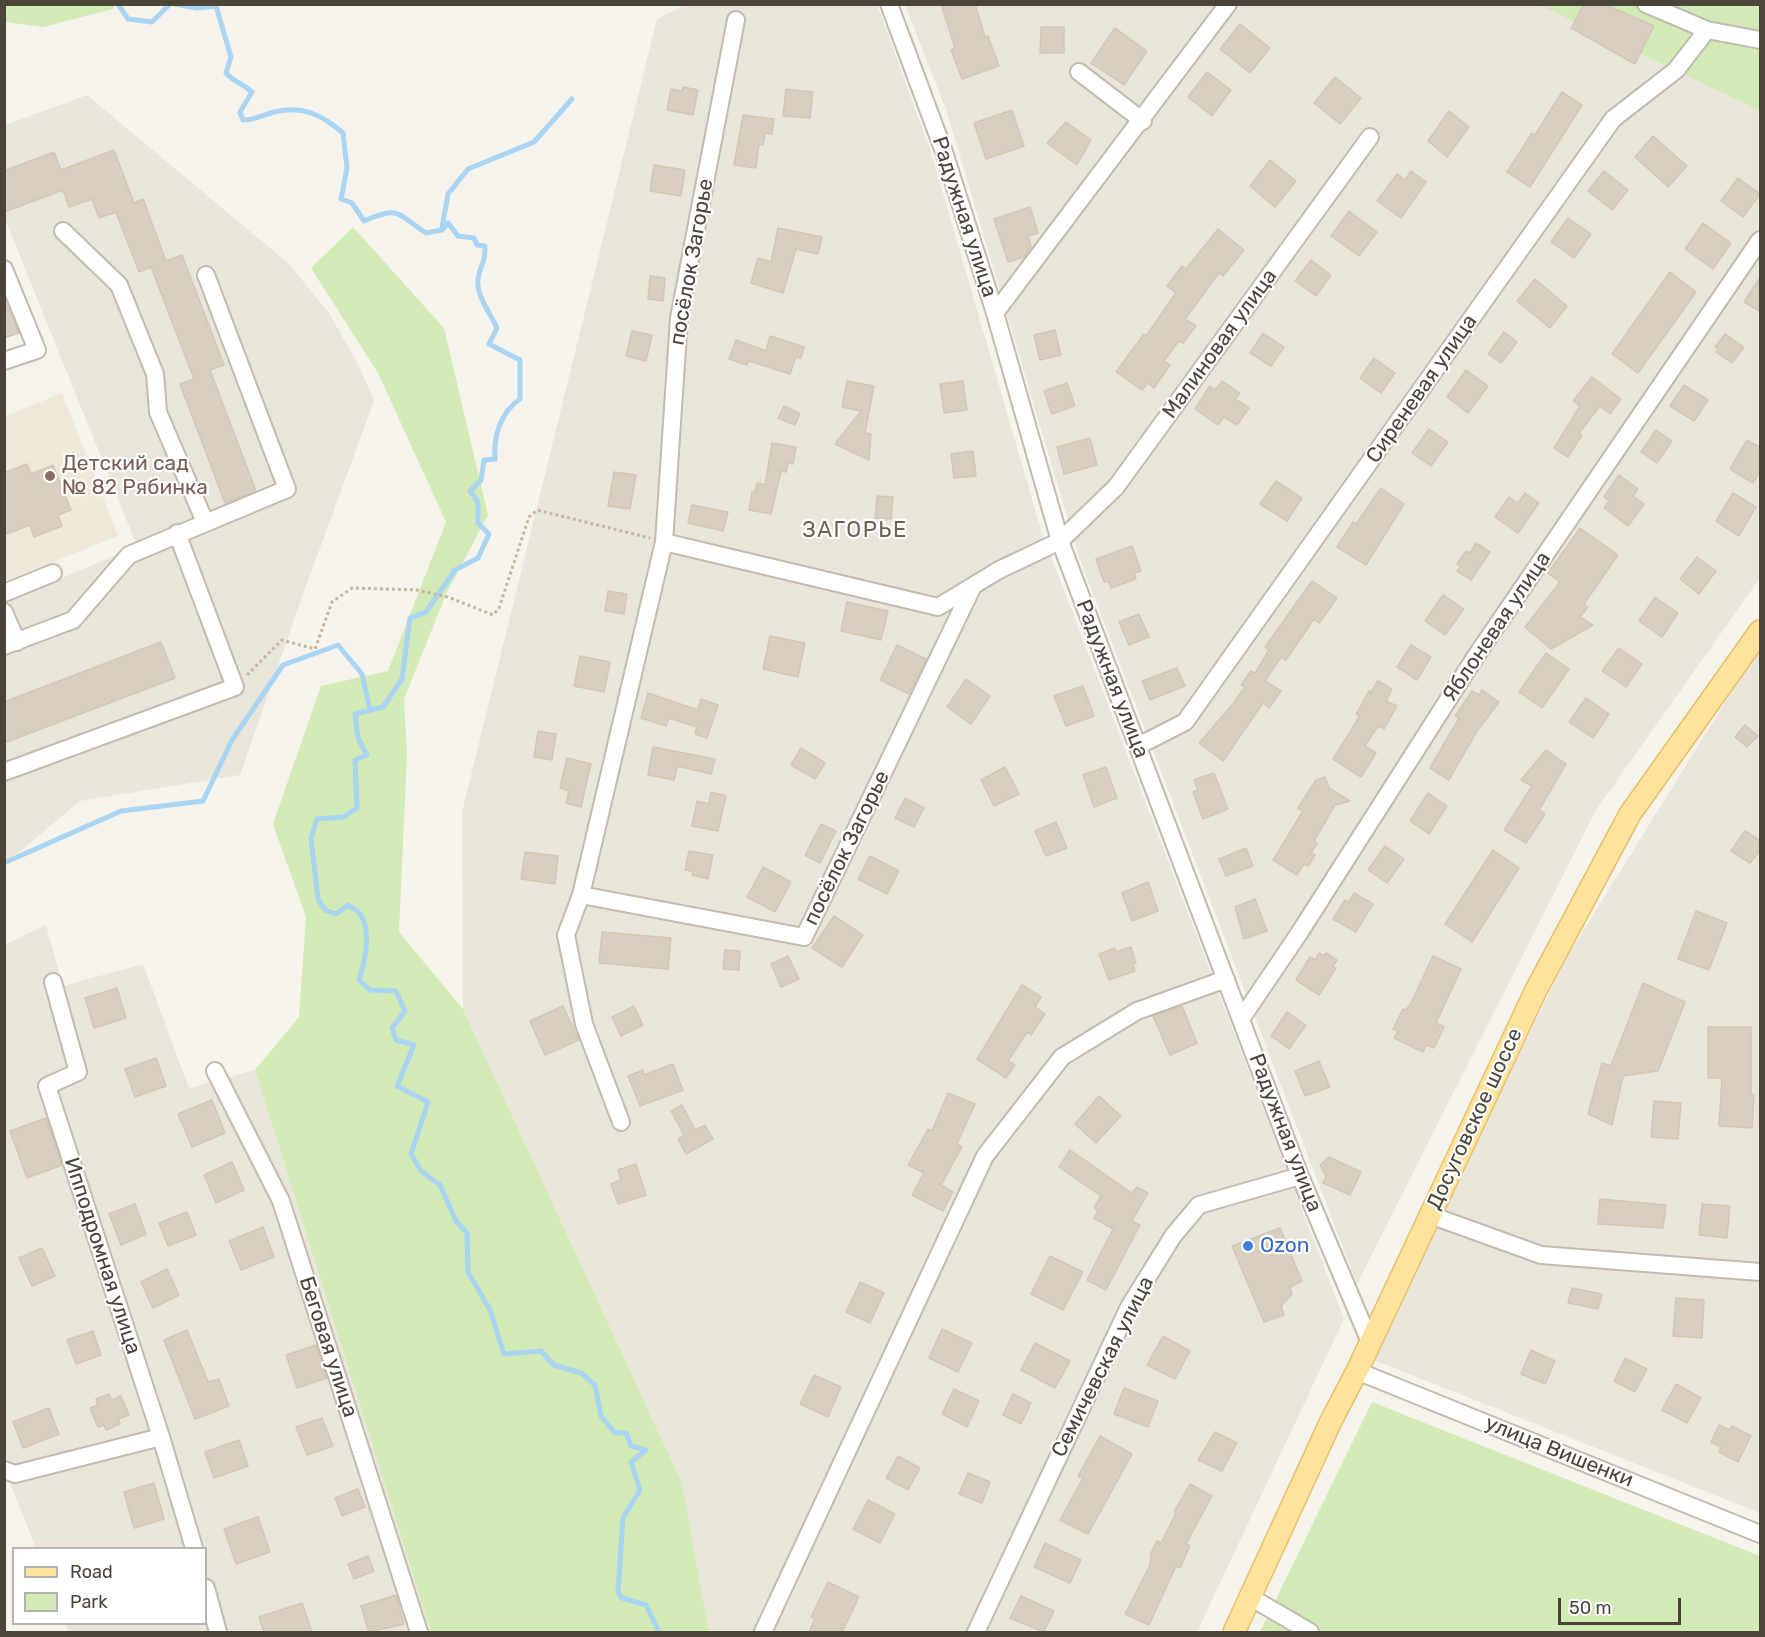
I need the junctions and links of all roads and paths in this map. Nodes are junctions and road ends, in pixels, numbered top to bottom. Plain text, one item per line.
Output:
1 (890, 4) edge
2 (1228, 4) edge
3 (1646, 4) edge
4 (736, 20) dead end
5 (1707, 30) junction
6 (1761, 40) edge
7 (1079, 72) dead end
8 (1143, 121) junction
9 (1370, 137) dead end
10 (63, 231) dead end
11 (1761, 240) edge
12 (4, 269) edge
13 (206, 275) dead end
14 (995, 313) junction
15 (4, 361) edge
16 (205, 522) junction
17 (177, 533) junction
18 (1060, 541) junction
19 (664, 542) junction
20 (53, 573) dead end
21 (973, 586) junction
22 (4, 593) edge
23 (4, 612) edge
24 (1761, 631) edge
25 (11, 644) edge
26 (235, 687) junction
27 (1138, 746) junction
28 (4, 772) edge
29 (581, 895) junction
30 (1226, 979) junction
31 (53, 982) dead end
32 (1241, 1019) junction
33 (215, 1071) dead end
34 (621, 1122) dead end
35 (1300, 1176) junction
36 (1430, 1215) junction
37 (1761, 1272) edge
38 (1370, 1342) junction
39 (1357, 1371) junction
40 (161, 1437) junction
41 (4, 1470) edge
42 (1761, 1534) edge
43 (194, 1547) edge
44 (207, 1592) edge
45 (1250, 1597) junction
46 (218, 1632) edge
47 (419, 1632) edge
48 (763, 1632) edge
49 (976, 1632) edge
50 (1234, 1632) edge
51 (1310, 1632) edge

1 - 14 street, Радужная улица
2 - 8 street
3 - 5 street
4 - 19 street, посёлок Загорье
5 - 6 street
5 - 27 street, Сиреневая улица
7 - 8 street
8 - 14 street
9 - 18 street, Малиновая улица
10 - 16 street
11 - 32 street, Яблоневая улица
12 - 15 street
13 - 16 street
14 - 18 street, Радужная улица
16 - 17 street
17 - 25 street
17 - 26 street
18 - 21 street
18 - 27 street, Радужная улица
19 - 21 street
19 - 26 path
19 - 29 street, посёлок Загорье
20 - 22 street
21 - 29 street, посёлок Загорье
23 - 25 street
24 - 36 main road, Досуговское шоссе
26 - 28 street
27 - 30 street, Радужная улица
29 - 34 street, посёлок Загорье
30 - 32 street, Радужная улица
30 - 48 street
31 - 40 street, Ипподромная улица
32 - 35 street, Радужная улица
33 - 47 street, Беговая улица
35 - 38 street, Радужная улица
35 - 49 street, Семичевская улица
36 - 37 street
36 - 38 main road, Досуговское шоссе
38 - 39 main road, Досуговское шоссе
39 - 42 street, улица Вишенки
39 - 45 main road, Досуговское шоссе
40 - 41 street
40 - 43 street, Ипподромная улица
44 - 46 street
45 - 50 main road, Досуговское шоссе
45 - 51 street

